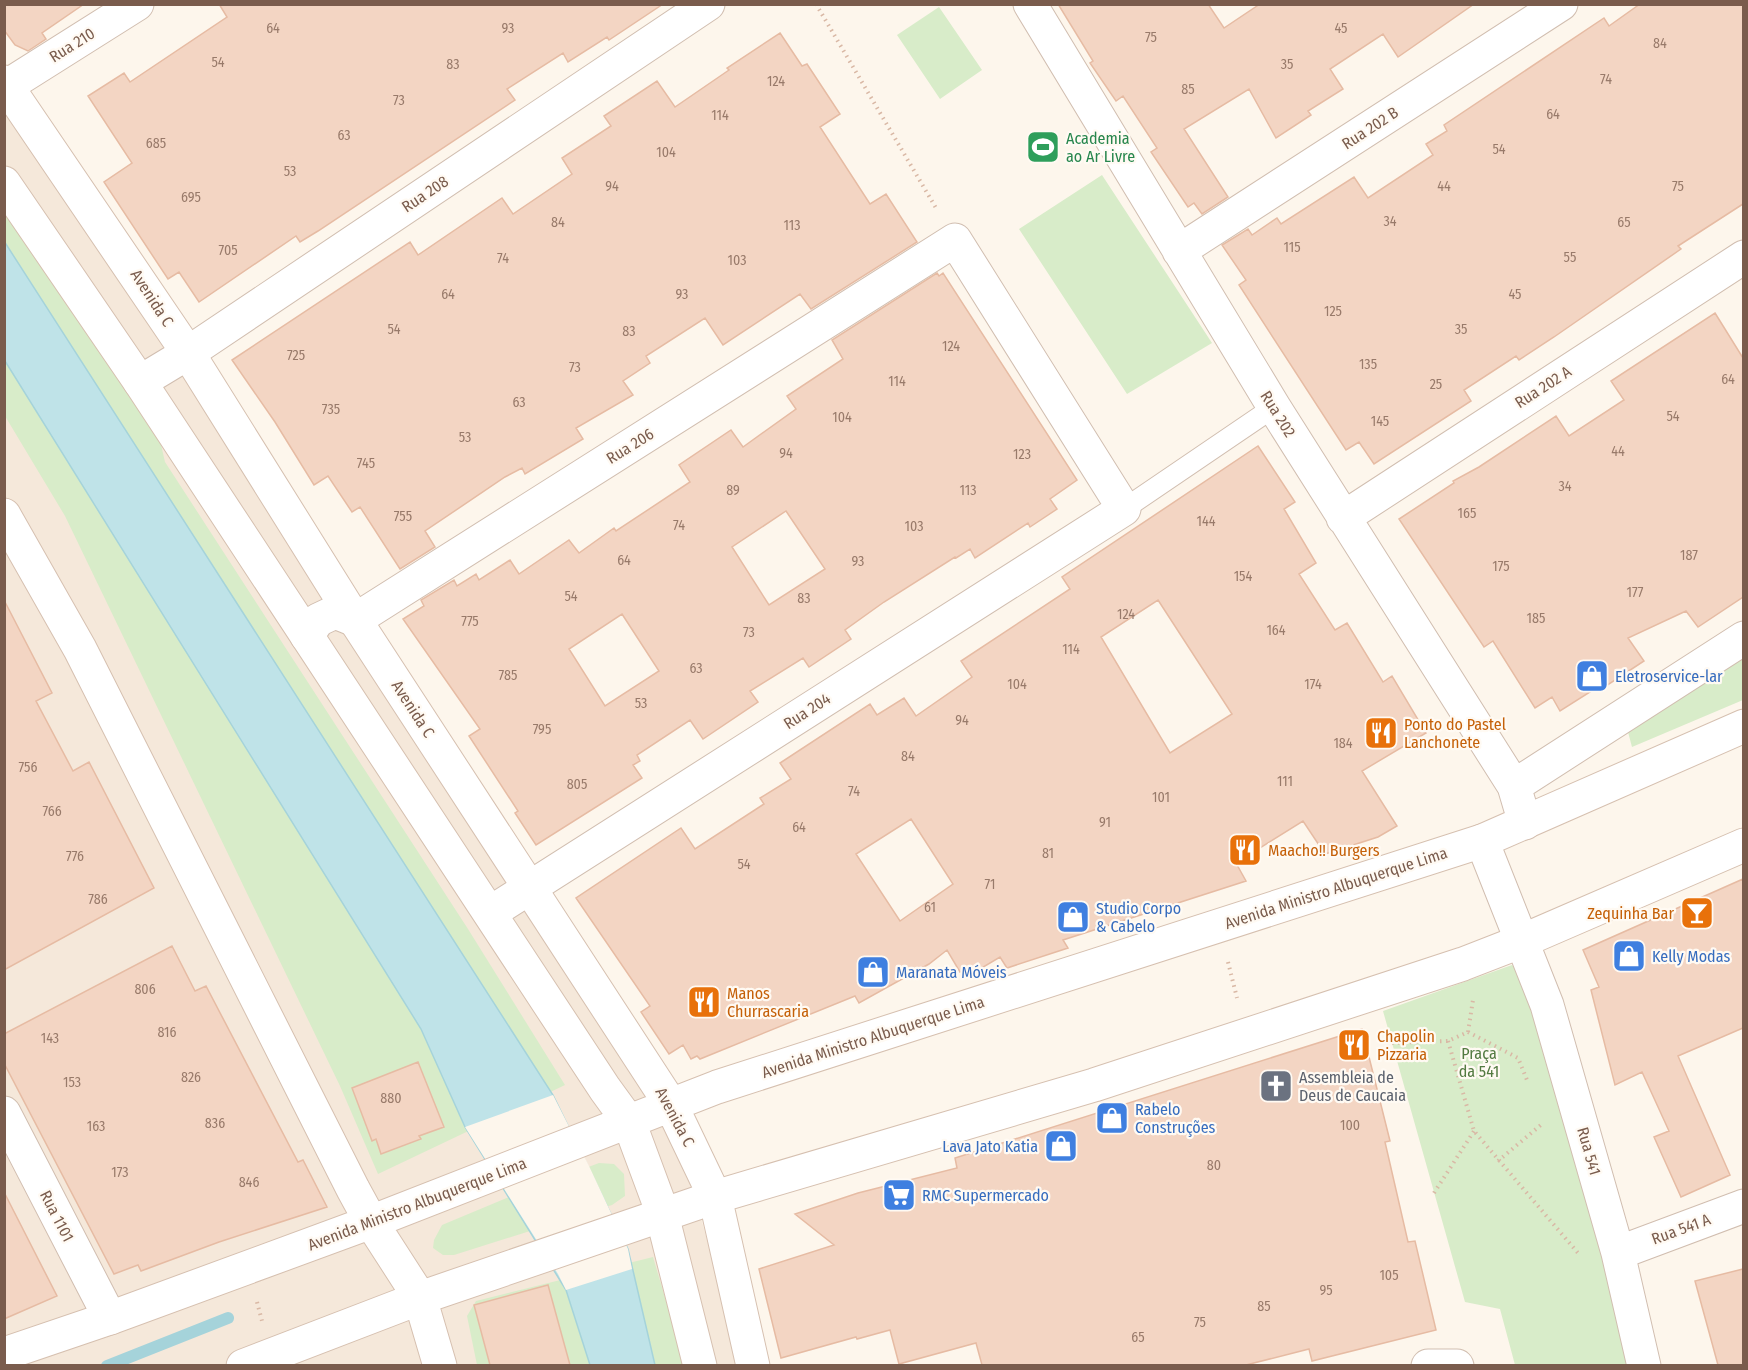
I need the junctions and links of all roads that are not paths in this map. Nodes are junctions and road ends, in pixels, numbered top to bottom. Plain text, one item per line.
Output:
1 (137, 4) edge
2 (708, 4) edge
3 (1030, 4) edge
4 (1561, 4) edge
5 (6, 84) edge
6 (4, 183) edge
7 (1179, 251) junction
8 (1743, 257) edge
9 (188, 353) junction
10 (140, 382) junction
11 (1274, 407) junction
12 (1124, 509) junction
13 (4, 515) edge
14 (1343, 518) junction
15 (355, 620) junction
16 (308, 636) junction
17 (1743, 638) edge
18 (1743, 726) edge
19 (1514, 786) junction
20 (1525, 823) junction
21 (1482, 841) junction
22 (1743, 845) edge
23 (529, 888) junction
24 (490, 913) junction
25 (1522, 941) junction
26 (671, 1105) junction
27 (4, 1113) edge
28 (629, 1122) junction
29 (715, 1197) junction
30 (1743, 1206) edge
31 (663, 1215) junction
32 (371, 1222) junction
33 (1603, 1254) junction
34 (420, 1298) junction
35 (110, 1318) junction
36 (4, 1354) edge
37 (243, 1365) edge
38 (440, 1365) edge
39 (700, 1365) edge
40 (753, 1365) edge
41 (1428, 1365) edge
42 (1457, 1365) edge
43 (1644, 1365) edge

1 - 5 street, Rua 210
2 - 9 street, Rua 208
3 - 7 street, Rua 202
4 - 7 street, Rua 202 B
5 - 9 street, Avenida C
6 - 10 street
7 - 11 street, Rua 202
8 - 14 street, Rua 202 A
9 - 10 street, Rua 208
9 - 15 street, Avenida C
10 - 16 street
11 - 12 lane
11 - 14 street, Rua 202
12 - 15 street, Rua 206
12 - 23 street, Rua 204
13 - 32 street
14 - 19 street, Rua 202
15 - 16 street
15 - 23 street, Avenida C
16 - 24 street
17 - 19 street
18 - 20 street, Avenida Ministro Albuquerque Lima
19 - 20 street, Rua 202
20 - 21 street, Avenida Ministro Albuquerque Lima
21 - 25 street, Rua 541
21 - 26 street, Avenida Ministro Albuquerque Lima
22 - 25 street
23 - 24 street, Rua 204
23 - 26 street, Avenida C
24 - 28 street
25 - 29 street
25 - 33 street, Rua 541
26 - 28 street, Avenida Ministro Albuquerque Lima
26 - 29 street, Avenida C
27 - 35 street, Rua 1101
28 - 31 street
28 - 32 street, Avenida Ministro Albuquerque Lima
29 - 31 street
29 - 40 street, Avenida C
30 - 33 street, Rua 541 A
31 - 34 street
31 - 39 street
32 - 34 street
32 - 35 street, Avenida Ministro Albuquerque Lima
33 - 43 street, Rua 541
34 - 37 street
34 - 38 street
35 - 36 street, Avenida Ministro Albuquerque Lima
41 - 42 street

